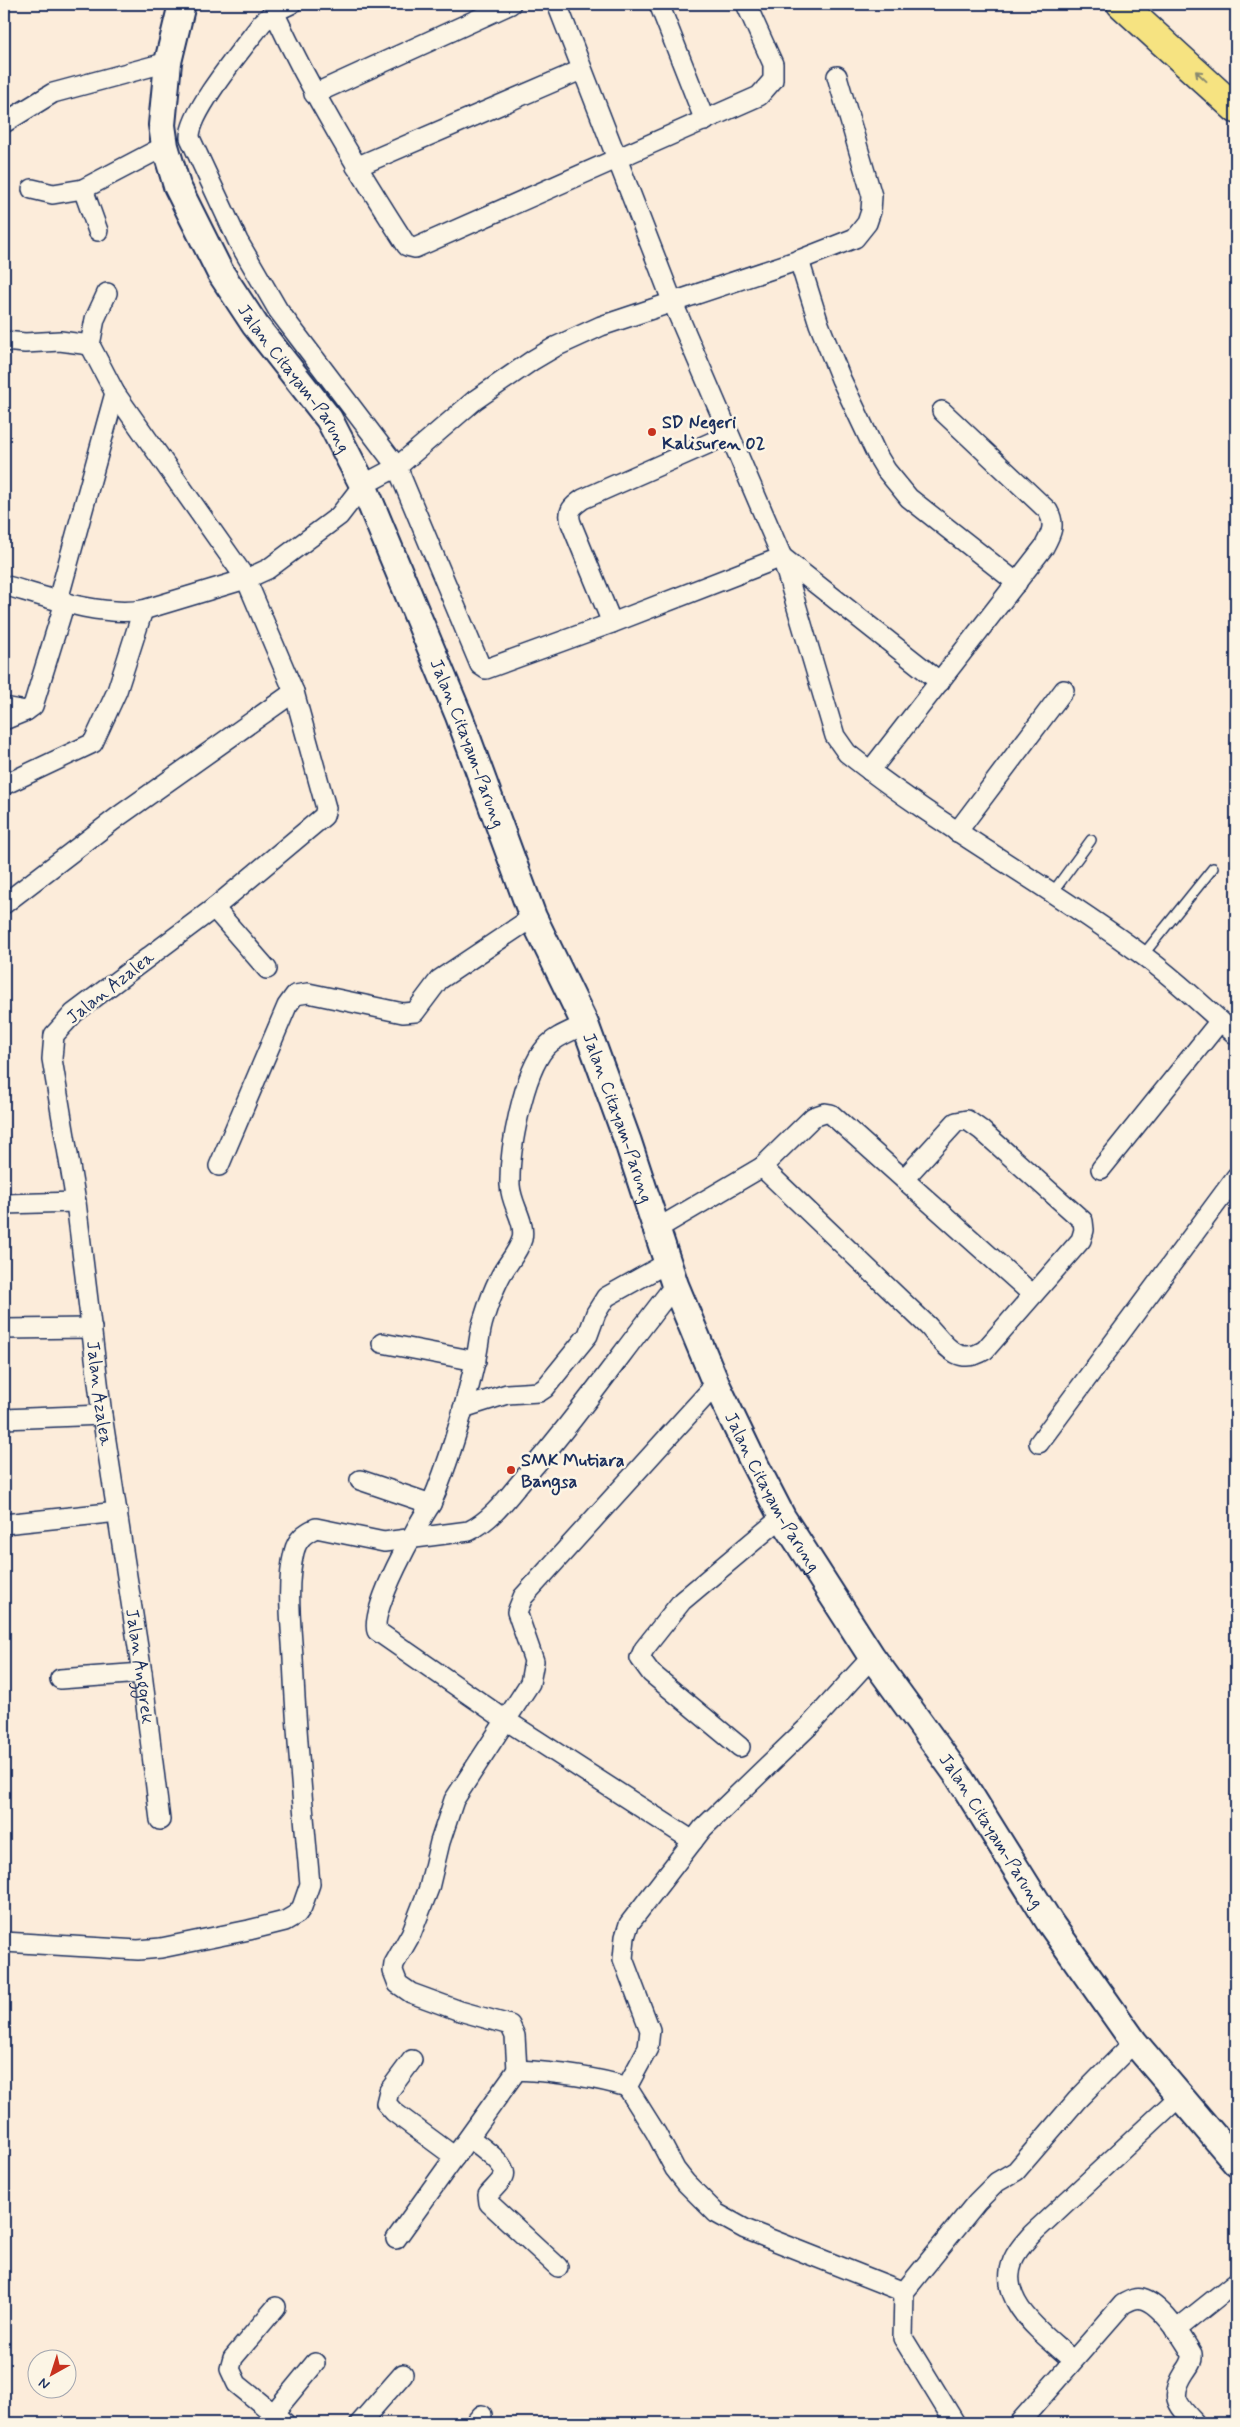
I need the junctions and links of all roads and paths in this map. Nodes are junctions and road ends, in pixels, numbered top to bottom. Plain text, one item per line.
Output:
1 (182, 4) edge
2 (511, 4) edge
3 (557, 4) edge
4 (659, 4) edge
5 (746, 4) edge
6 (1121, 4) edge
7 (282, 8) edge
8 (168, 62) junction
9 (581, 70) junction
10 (837, 76) dead end
11 (314, 94) junction
12 (1236, 110) edge
13 (705, 121) junction
14 (4, 123) edge
15 (165, 146) junction
16 (616, 161) junction
17 (356, 167) junction
18 (32, 189) dead end
19 (83, 189) junction
20 (98, 231) dead end
21 (799, 260) junction
22 (107, 293) dead end
23 (673, 303) junction
24 (4, 341) edge
25 (90, 344) junction
26 (115, 393) junction
27 (942, 411) dead end
28 (728, 435) junction
29 (397, 467) junction
30 (363, 485) junction
31 (782, 557) junction
32 (246, 579) junction
33 (1017, 583) junction
34 (4, 585) edge
35 (61, 601) junction
36 (143, 610) junction
37 (612, 623) junction
38 (940, 682) junction
39 (1064, 690) dead end
40 (294, 692) junction
41 (4, 707) edge
42 (26, 711) junction
43 (4, 720) edge
44 (870, 771) junction
45 (4, 784) edge
46 (957, 832) junction
47 (1091, 840) dead end
48 (1213, 868) dead end
49 (1053, 892) junction
50 (4, 904) edge
51 (214, 908) junction
52 (533, 917) junction
53 (1143, 955) junction
54 (267, 970) dead end
55 (1220, 1021) junction
56 (585, 1024) junction
57 (1236, 1035) edge
58 (219, 1166) dead end
59 (762, 1167) junction
60 (1101, 1169) dead end
61 (1236, 1177) edge
62 (904, 1179) junction
63 (76, 1202) junction
64 (4, 1204) edge
65 (655, 1230) junction
66 (671, 1274) junction
67 (1032, 1294) junction
68 (4, 1328) edge
69 (92, 1328) junction
70 (382, 1343) dead end
71 (476, 1361) junction
72 (716, 1384) junction
73 (463, 1408) junction
74 (102, 1415) junction
75 (4, 1419) edge
76 (1039, 1443) dead end
77 (360, 1480) dead end
78 (432, 1504) junction
79 (118, 1512) junction
80 (782, 1517) junction
81 (4, 1524) edge
82 (409, 1539) junction
83 (872, 1657) junction
84 (142, 1673) junction
85 (60, 1679) dead end
86 (507, 1721) junction
87 (740, 1747) dead end
88 (160, 1820) dead end
89 (693, 1841) junction
90 (4, 1942) edge
91 (1134, 2042) junction
92 (412, 2060) dead end
93 (517, 2070) junction
94 (627, 2088) junction
95 (1180, 2096) junction
96 (470, 2138) junction
97 (455, 2157) junction
98 (1236, 2162) edge
99 (396, 2239) dead end
100 (558, 2267) dead end
101 (1236, 2282) edge
102 (904, 2292) junction
103 (276, 2307) dead end
104 (1176, 2330) junction
105 (1072, 2360) junction
106 (315, 2363) dead end
107 (403, 2374) dead end
108 (279, 2418) edge
109 (360, 2423) edge
110 (955, 2423) edge
111 (1019, 2423) edge
112 (1195, 2423) edge

1 - 8 main road, Jalan Citayam-Parung
2 - 11 street
3 - 9 street
4 - 13 street
5 - 13 street
12 -> 6 highway
7 - 11 street
7 - 29 street
8 - 14 street
8 - 15 main road, Jalan Citayam-Parung
9 - 16 street
9 - 17 street
10 - 21 street
11 - 17 street
13 - 16 street
15 - 19 street
15 - 30 main road, Jalan Citayam-Parung
16 - 17 street
16 - 23 street
18 - 19 street
19 - 20 street
21 - 23 street
21 - 33 street
22 - 25 street
23 - 28 street
23 - 29 street
24 - 25 street
25 - 26 street, Jalan Azalea
26 - 32 street, Jalan Azalea
26 - 35 street
27 - 33 street
28 - 31 street
28 - 37 street
29 - 30 street
29 - 37 street
30 - 32 street
30 - 52 main road, Jalan Citayam-Parung
31 - 37 street
31 - 38 street
31 - 44 street
32 - 36 street
32 - 40 street, Jalan Azalea
33 - 38 street
34 - 35 street
35 - 36 street
35 - 42 street
36 - 45 street
38 - 44 street
39 - 46 street
40 - 50 street
40 - 51 street, Jalan Azalea
41 - 42 street
42 - 43 street
44 - 46 street
46 - 49 street
47 - 49 lane
48 - 53 lane
49 - 53 street
51 - 54 street
51 - 63 street, Jalan Azalea
52 - 56 main road, Jalan Citayam-Parung
52 - 58 street
53 - 55 street
55 - 57 street
55 - 60 street
56 - 65 main road, Jalan Citayam-Parung
56 - 71 street
59 - 62 street
59 - 65 street
59 - 67 street
61 - 76 street
62 - 67 street
62 - 67 street
63 - 64 street
63 - 69 street, Jalan Azalea
65 - 66 main road, Jalan Citayam-Parung
66 - 72 main road, Jalan Citayam-Parung
66 - 73 street
66 - 82 street
68 - 69 street
69 - 74 street, Jalan Azalea
70 - 71 street
71 - 73 street
72 - 80 main road, Jalan Citayam-Parung
72 - 86 street
73 - 78 street
74 - 75 street
74 - 79 street, Jalan Azalea
77 - 78 street
78 - 82 street
79 - 81 street
79 - 84 street, Jalan Anggrek
80 - 83 main road, Jalan Citayam-Parung
80 - 87 street
82 - 86 street
82 - 90 street
83 - 89 street
83 - 91 main road, Jalan Citayam-Parung
84 - 85 street
84 - 88 street, Jalan Anggrek
86 - 89 street
86 - 93 street
89 - 94 street
91 - 95 main road, Jalan Citayam-Parung
91 - 102 street
92 - 97 street
93 - 94 street
93 - 96 street
94 - 102 street
95 - 98 main road, Jalan Citayam-Parung
95 - 105 street
96 - 97 street
96 - 100 street
97 - 99 street
101 - 104 street
102 - 110 street
103 - 108 street
104 - 105 street
104 - 112 street
105 - 111 street
106 - 108 street
107 - 109 street

